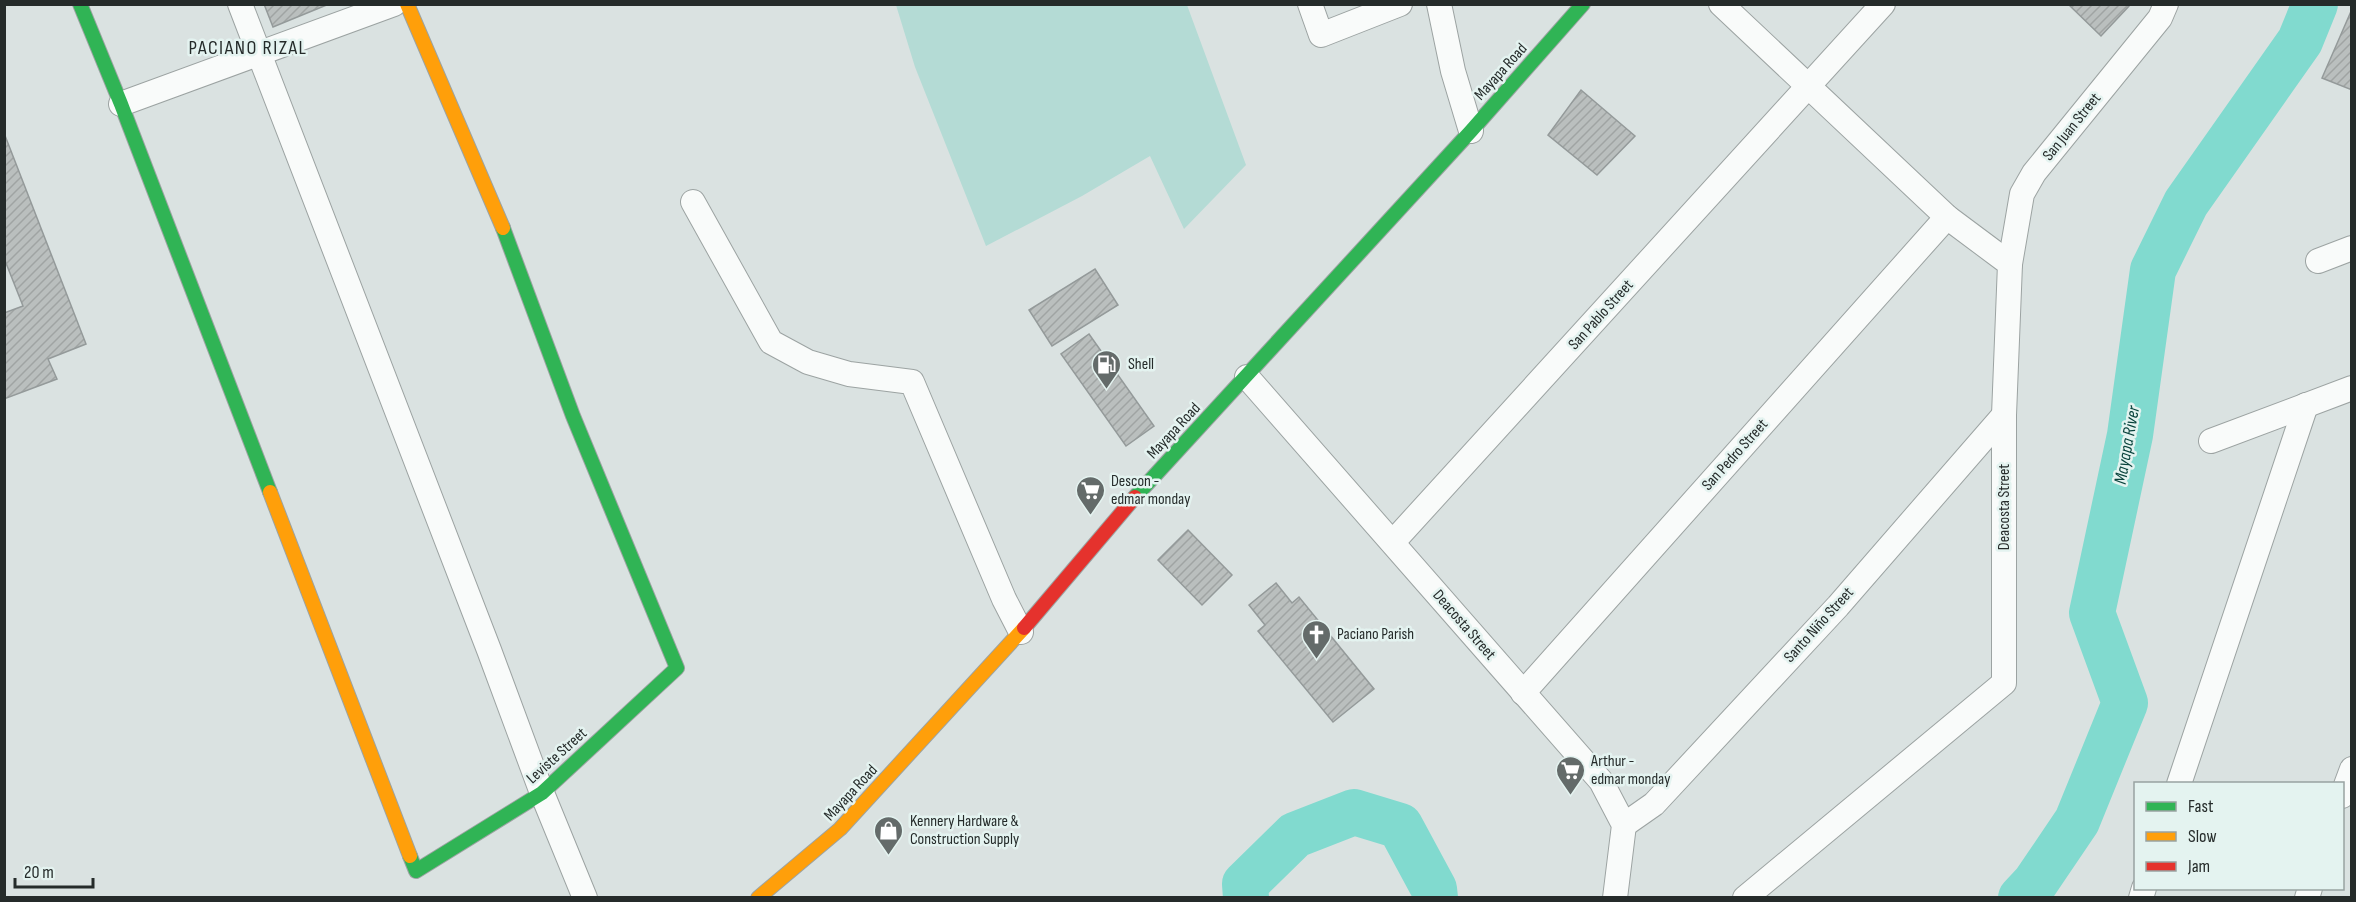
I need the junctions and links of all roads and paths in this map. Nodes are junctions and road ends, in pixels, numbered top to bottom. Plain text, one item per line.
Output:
1 (80, 4) edge
2 (240, 4) edge
3 (394, 4) edge
4 (407, 4) edge
5 (1310, 4) edge
6 (1400, 4) edge
7 (1439, 4) edge
8 (1583, 4) edge
9 (1721, 4) edge
10 (1882, 4) edge
11 (2166, 4) edge
12 (259, 55) junction
13 (1808, 87) junction
14 (121, 104) junction
15 (1471, 131) junction
16 (693, 202) dead end
17 (1947, 217) junction
18 (2352, 248) edge
19 (2318, 261) dead end
20 (2010, 264) junction
21 (1247, 377) junction
22 (2352, 388) edge
23 (2306, 405) junction
24 (2004, 415) junction
25 (2211, 441) dead end
26 (1393, 542) junction
27 (1021, 632) junction
28 (1523, 693) junction
29 (2352, 769) edge
30 (2179, 782) edge
31 (542, 793) junction
32 (2344, 793) edge
33 (1624, 825) junction
34 (585, 897) edge
35 (758, 897) edge
36 (1615, 897) edge
37 (1744, 897) edge

1 - 14 street
2 - 12 street
3 - 12 street
4 - 31 street, Leviste Street
5 - 6 street
7 - 15 street
8 - 15 street, Mayapa Road
9 - 13 street
10 - 13 street
11 - 20 street, San Juan Street
12 - 14 street
12 - 31 street
13 - 17 street
13 - 26 street, San Pablo Street
14 - 31 street, Leviste Street
15 - 21 street, Mayapa Road
16 - 27 street
17 - 20 street
17 - 28 street, San Pedro Street
18 - 19 street
20 - 24 street, Deacosta Street
21 - 26 street, Deacosta Street
21 - 27 street, Mayapa Road
22 - 23 street
23 - 25 street
23 - 30 street
24 - 33 street, Santo Niño Street
24 - 37 street, Deacosta Street
26 - 28 street, Deacosta Street
27 - 35 street, Mayapa Road
28 - 33 street, Deacosta Street
29 - 32 street
31 - 34 street
33 - 36 street

